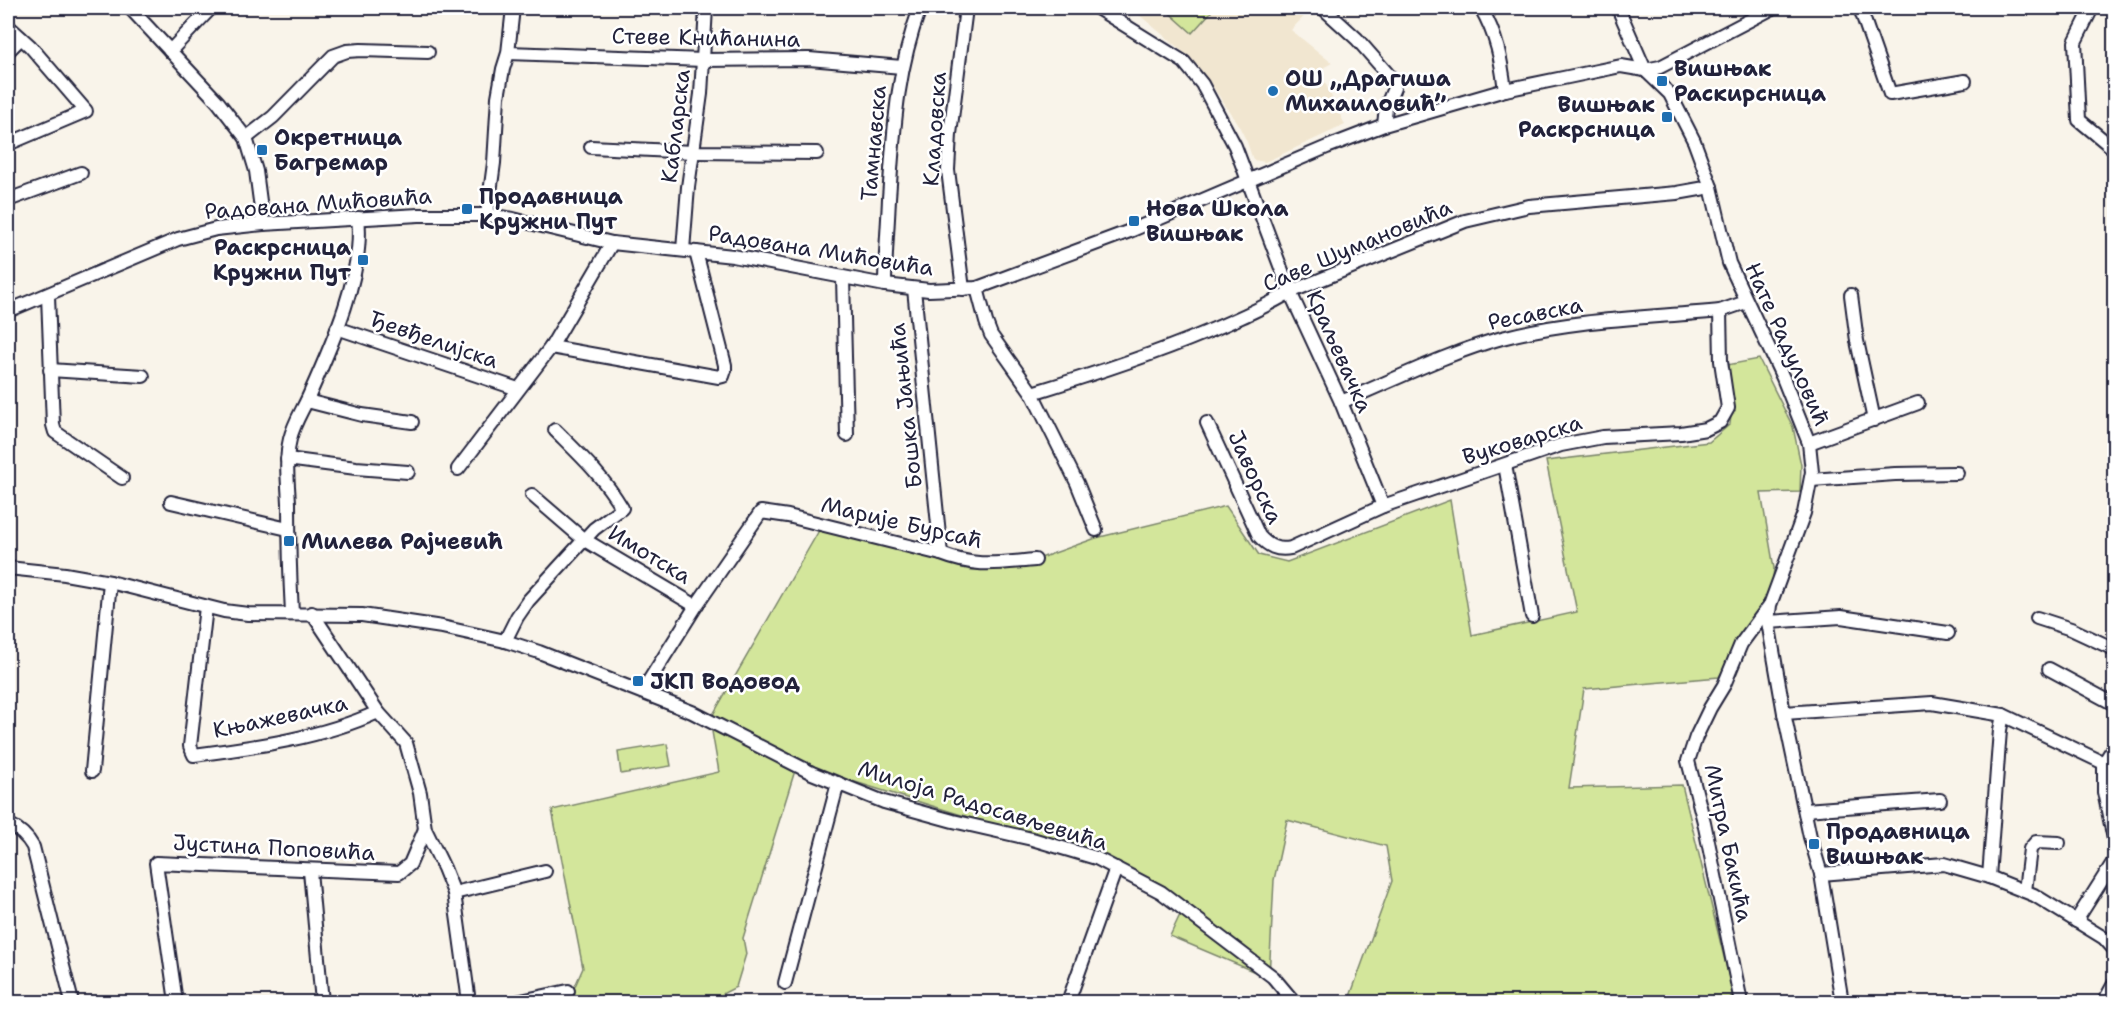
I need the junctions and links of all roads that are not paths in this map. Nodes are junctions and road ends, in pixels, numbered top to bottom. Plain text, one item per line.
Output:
1 (130, 8) edge
2 (211, 8) edge
3 (513, 8) edge
4 (706, 8) edge
5 (920, 8) edge
6 (966, 8) edge
7 (1097, 8) edge
8 (1323, 8) edge
9 (1481, 8) edge
10 (1618, 8) edge
11 (1773, 8) edge
12 (1860, 8) edge
13 (2092, 8) edge
14 (8, 26) edge
15 (21, 38) junction
16 (8, 51) edge
17 (170, 51) junction
18 (428, 52) dead end
19 (508, 53) junction
20 (704, 60) junction
21 (902, 67) junction
22 (1645, 70) junction
23 (1965, 81) dead end
24 (1506, 90) junction
25 (1384, 125) junction
26 (246, 138) junction
27 (8, 144) edge
28 (591, 147) dead end
29 (2115, 148) edge
30 (693, 152) junction
31 (817, 153) dead end
32 (81, 173) dead end
33 (1248, 180) junction
34 (1711, 187) junction
35 (8, 201) edge
36 (487, 215) junction
37 (358, 218) junction
38 (263, 224) junction
39 (612, 243) junction
40 (683, 250) junction
41 (696, 252) junction
42 (843, 278) junction
43 (885, 285) junction
44 (963, 288) junction
45 (977, 288) junction
46 (914, 289) junction
47 (1290, 292) junction
48 (1851, 295) dead end
49 (48, 296) junction
50 (1746, 302) junction
51 (8, 311) edge
52 (1720, 311) junction
53 (337, 328) junction
54 (551, 347) junction
55 (50, 370) junction
56 (143, 375) dead end
57 (518, 389) junction
58 (1032, 393) junction
59 (307, 400) junction
60 (1341, 402) junction
61 (1918, 403) dead end
62 (1874, 420) junction
63 (412, 422) dead end
64 (1207, 423) dead end
65 (555, 430) dead end
66 (846, 435) dead end
67 (1809, 443) junction
68 (287, 459) junction
69 (1505, 465) junction
70 (458, 469) dead end
71 (408, 472) dead end
72 (1957, 473) dead end
73 (122, 478) dead end
74 (1811, 480) junction
75 (532, 495) dead end
76 (171, 502) dead end
77 (1383, 506) junction
78 (288, 530) junction
79 (1096, 530) dead end
80 (584, 539) junction
81 (1270, 546) joint
82 (941, 554) junction
83 (1035, 560) dead end
84 (8, 568) edge
85 (110, 582) junction
86 (1770, 605) junction
87 (696, 606) junction
88 (206, 607) junction
89 (292, 613) junction
90 (312, 613) junction
91 (1532, 616) dead end
92 (2037, 618) dead end
93 (1768, 622) junction
94 (1948, 633) dead end
95 (505, 641) junction
96 (2115, 649) edge
97 (2049, 669) dead end
98 (642, 692) junction
99 (2115, 704) edge
100 (378, 712) junction
101 (1784, 713) junction
102 (2003, 715) junction
103 (2115, 747) edge
104 (2104, 764) junction
105 (92, 771) dead end
106 (838, 783) junction
107 (1940, 800) dead end
108 (1805, 810) junction
109 (2112, 820) edge
110 (8, 824) edge
111 (425, 829) junction
112 (2115, 839) edge
113 (2059, 843) dead end
114 (2115, 861) edge
115 (1116, 868) junction
116 (310, 871) junction
117 (545, 871) dead end
118 (1821, 874) junction
119 (1989, 877) junction
120 (2025, 891) junction
121 (454, 893) junction
122 (2076, 921) junction
123 (2115, 949) edge
124 (785, 983) dead end
125 (2115, 984) edge
126 (568, 991) dead end
127 (175, 995) dead end
128 (72, 1002) edge
129 (322, 1002) edge
130 (469, 1002) edge
131 (516, 1002) edge
132 (1068, 1002) edge
133 (1294, 1002) edge
134 (1739, 1002) edge
135 (1842, 1002) edge
136 (2104, 1002) edge

1 - 17 street
2 - 17 street
3 - 19 street
4 - 20 street, Кабларска
5 - 21 street, Тамнавска
6 - 44 street, Кладовска
7 - 33 street, Краљевачка
8 - 25 street
9 - 24 street
10 - 22 street
11 - 22 street, Радована Мићовића
12 - 23 street
13 - 29 street
14 - 15 street
15 - 16 street
15 - 27 street
17 - 26 street
18 - 26 street
19 - 20 street, Стеве Книћанина
19 - 36 street
20 - 21 street, Стеве Книћанина
20 - 30 street, Кабларска
21 - 43 street, Тамнавска
22 - 24 street, Радована Мићовића
22 - 34 street, Нате Радуловић
24 - 25 street, Радована Мићовића
25 - 33 street, Радована Мићовића
26 - 38 street
28 - 30 street
30 - 31 street
30 - 40 street, Кабларска
32 - 35 street
33 - 45 street, Радована Мићовића
33 - 47 street, Краљевачка
34 - 47 street, Саве Шумановића
34 - 50 street, Нате Радуловић
36 - 37 street, Радована Мићовића
36 - 39 street, Радована Мићовића
37 - 38 street, Радована Мићовића
37 - 53 street
38 - 49 street, Радована Мићовића
39 - 40 street, Радована Мићовића
39 - 54 street
40 - 41 street, Радована Мићовића
41 - 42 street, Радована Мићовића
41 - 54 street
42 - 43 street, Радована Мићовића
42 - 66 street
43 - 46 street, Радована Мићовића
44 - 45 street, Радована Мићовића
44 - 46 street, Радована Мићовића
45 - 58 street
46 - 82 street, Бошка Јањића
47 - 58 street, Саве Шумановића
47 - 60 street, Краљевачка
48 - 62 street
49 - 51 street, Радована Мићовића
49 - 55 street
50 - 52 street, Ресавска
50 - 67 street, Нате Радуловић
52 - 60 street, Ресавска
52 - 69 street, Вуковарска
53 - 57 street, Ђевђелијска
53 - 59 street
54 - 57 street
55 - 56 street
55 - 73 street
57 - 70 street
58 - 79 street
59 - 63 street
59 - 68 street
60 - 77 street, Краљевачка
61 - 62 street
62 - 67 street
64 - 81 street, Јаворска
65 - 80 street
67 - 74 street, Нате Радуловић
68 - 71 street
68 - 78 street
69 - 77 street, Вуковарска
69 - 91 street
72 - 74 street
74 - 86 street, Нате Радуловић
75 - 80 street
76 - 78 street
77 - 81 street, Вуковарска
78 - 89 street
80 - 87 street, Имотска
80 - 95 street
82 - 83 street, Марије Бурсаћ
82 - 87 street, Марије Бурсаћ
84 - 85 street, Милоја Радосављевића
85 - 88 street, Милоја Радосављевића
85 - 105 street
86 - 93 street, Нате Радуловић
86 - 134 street, Митра Бакића
87 - 98 street
88 - 89 street, Милоја Радосављевића
88 - 100 street, Књажевачка
89 - 90 street, Милоја Радосављевића
90 - 95 street, Милоја Радосављевића
90 - 100 street
92 - 96 street
93 - 94 street
93 - 101 street, Нате Радуловић
95 - 98 street, Милоја Радосављевића
97 - 99 street
98 - 106 street, Милоја Радосављевића
100 - 111 street
101 - 102 street
101 - 108 street, Нате Радуловић
102 - 104 street
102 - 119 street
103 - 104 street
104 - 109 street
106 - 115 street, Милоја Радосављевића
106 - 124 street, Милоја Радосављевића
107 - 108 street
108 - 118 street, Нате Радуловић
109 - 112 street
110 - 128 street
111 - 116 street, Јустина Поповића
111 - 121 street
113 - 120 street
114 - 122 street
115 - 132 street, Милоја Радосављевића
115 - 133 street, Милоја Радосављевића
116 - 127 street, Јустина Поповића
116 - 129 street
117 - 121 street
118 - 119 street
118 - 135 street, Нате Радуловић
119 - 120 street
120 - 122 street
121 - 130 street
122 - 123 street
125 - 136 street
126 - 131 street

